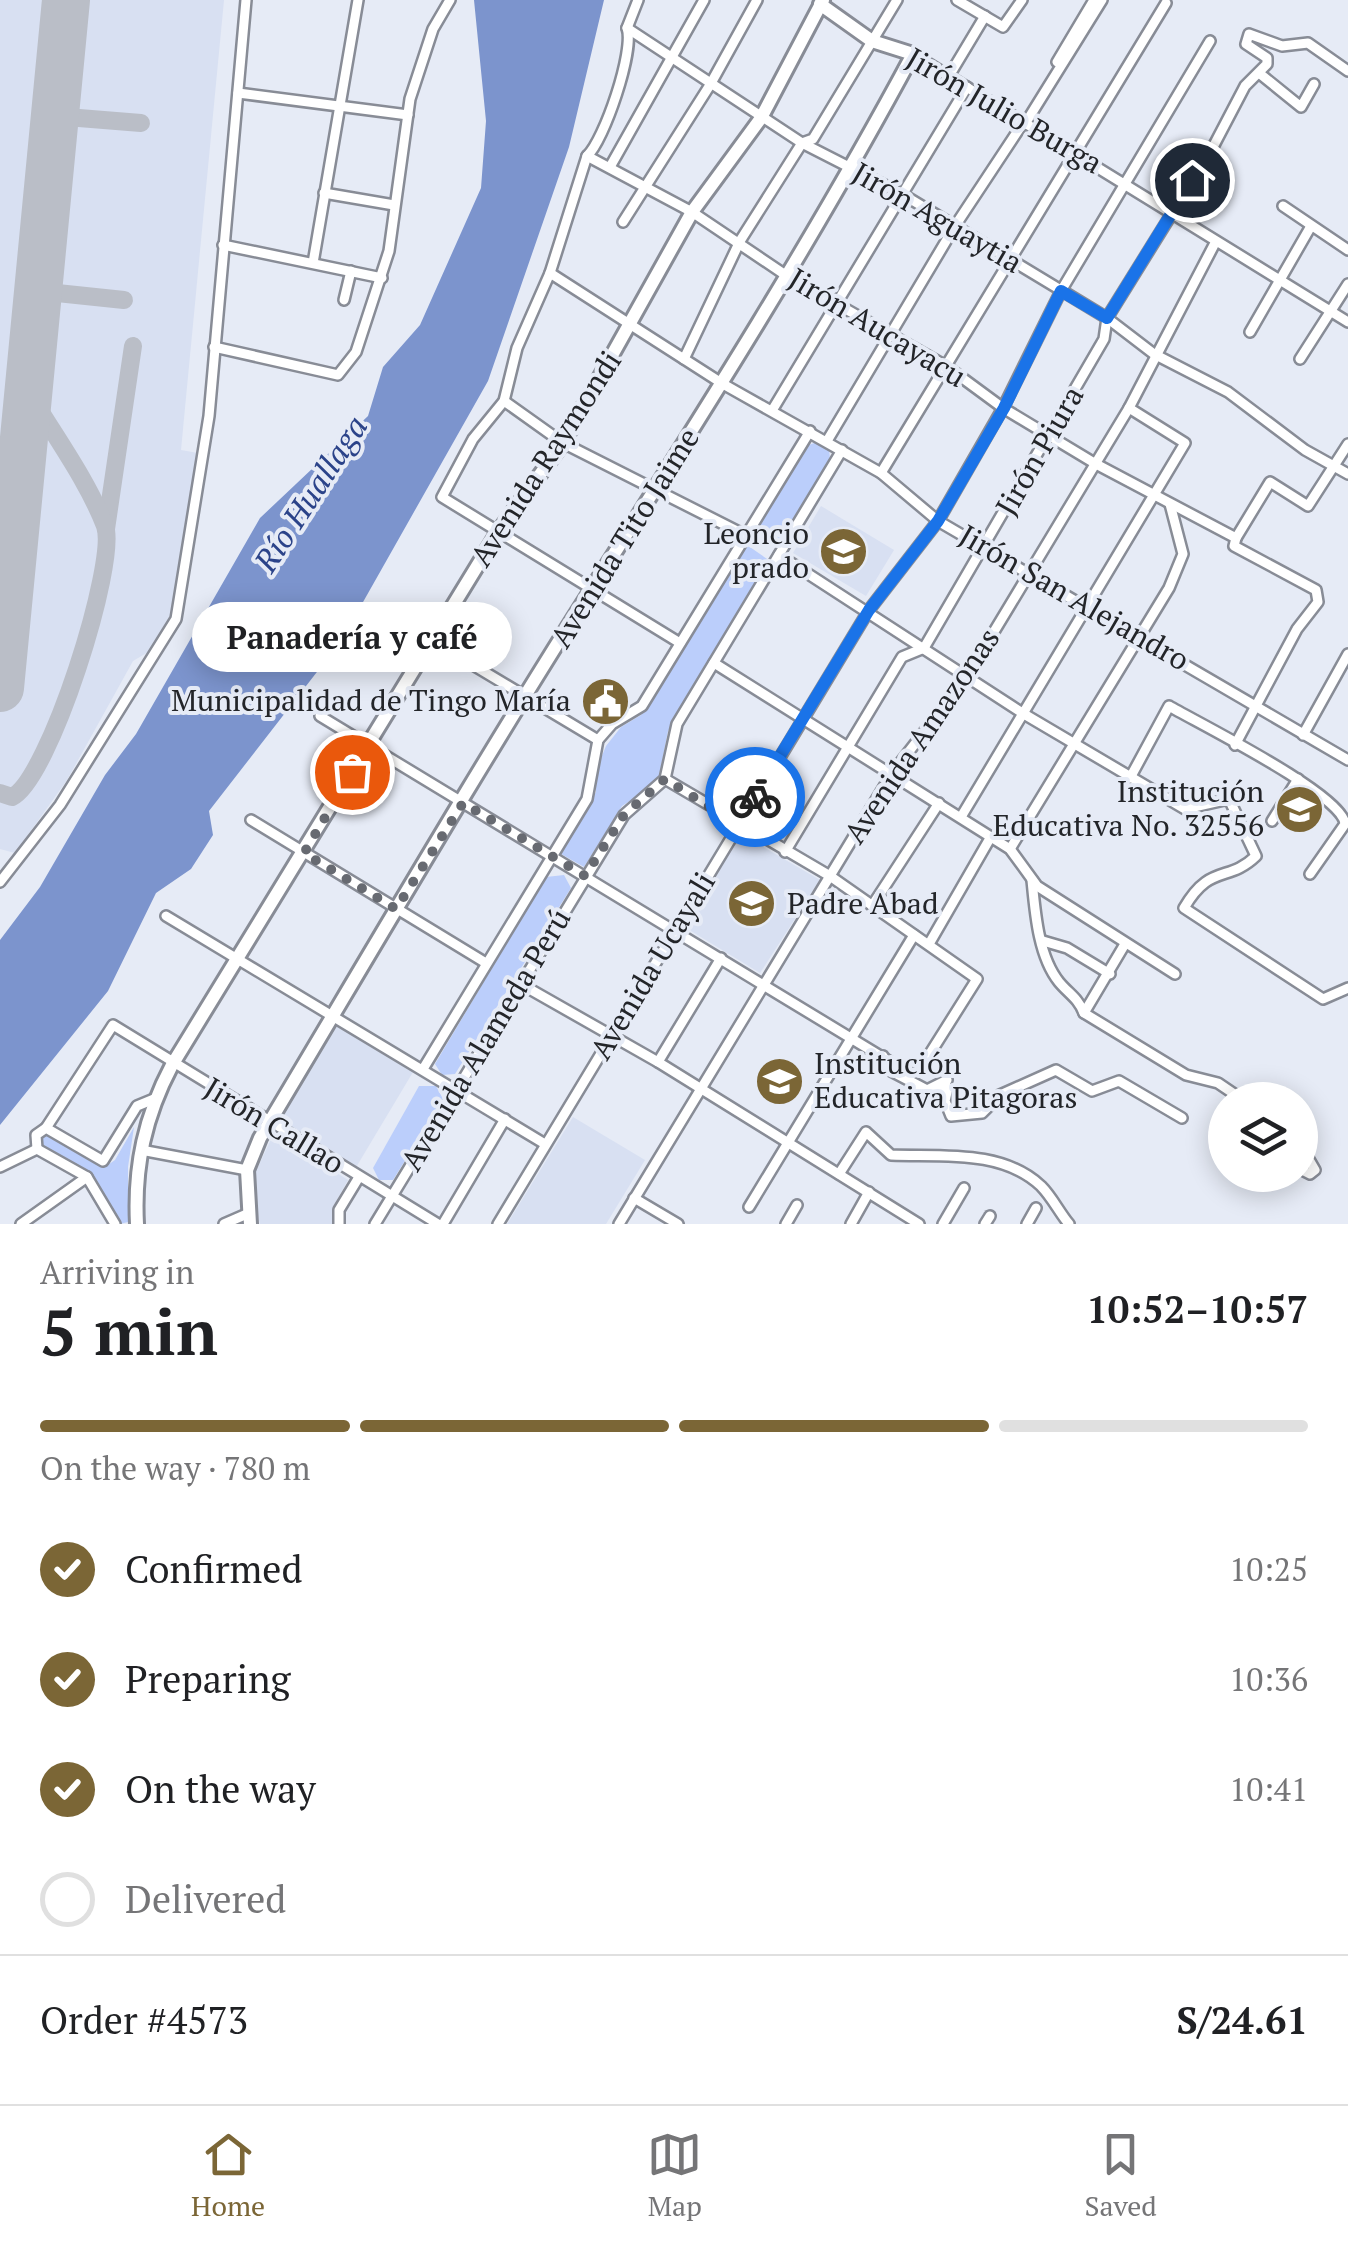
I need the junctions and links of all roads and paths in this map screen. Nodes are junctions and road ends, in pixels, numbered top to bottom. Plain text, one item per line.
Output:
1 (246, 0) edge
2 (358, 0) edge
3 (450, 0) edge
4 (638, 0) edge
5 (704, 0) edge
6 (757, 0) edge
7 (897, 0) edge
8 (957, 0) edge
9 (1022, 0) edge
10 (1094, 0) edge
11 (1102, 0) edge
12 (818, 1) edge
13 (1166, 3) dead end
14 (985, 16) junction
15 (627, 28) junction
16 (872, 40) junction
17 (1210, 41) dead end
18 (913, 54) junction
19 (670, 60) junction
20 (1348, 71) edge
21 (1259, 74) junction
22 (949, 76) junction
23 (1314, 84) dead end
24 (710, 85) junction
25 (968, 87) junction
26 (238, 93) junction
27 (339, 104) junction
28 (408, 114) junction
29 (761, 118) junction
30 (1024, 123) junction
31 (802, 143) junction
32 (1075, 152) junction
33 (587, 156) junction
34 (610, 167) junction
35 (852, 168) junction
36 (1126, 183) junction
37 (644, 188) junction
38 (324, 193) junction
39 (902, 194) junction
40 (394, 206) junction
41 (1283, 206) dead end
42 (1172, 211) junction
43 (692, 212) junction
44 (623, 222) dead end
45 (955, 226) junction
46 (1311, 226) junction
47 (740, 241) junction
48 (1215, 242) junction
49 (223, 245) junction
50 (1348, 250) edge
51 (1008, 259) junction
52 (313, 264) junction
53 (351, 271) junction
54 (550, 272) junction
55 (784, 274) junction
56 (382, 278) junction
57 (1279, 283) junction
58 (1348, 284) edge
59 (1061, 291) junction
60 (344, 300) dead end
61 (838, 301) junction
62 (1331, 312) junction
63 (1107, 318) junction
64 (1348, 322) edge
65 (629, 326) junction
66 (1250, 332) dead end
67 (891, 333) junction
68 (214, 347) junction
69 (1154, 354) junction
70 (684, 360) junction
71 (1300, 360) dead end
72 (946, 366) junction
73 (723, 384) junction
74 (504, 401) junction
75 (1004, 408) junction
76 (1129, 408) junction
77 (773, 409) junction
78 (810, 430) junction
79 (1050, 436) junction
80 (826, 440) junction
81 (564, 443) junction
82 (1348, 444) edge
83 (842, 450) junction
84 (1096, 464) junction
85 (1336, 467) junction
86 (881, 473) junction
87 (1348, 474) edge
88 (656, 489) junction
89 (1154, 492) junction
90 (1169, 501) junction
91 (938, 521) junction
92 (498, 532) junction
93 (745, 534) junction
94 (1236, 538) junction
95 (986, 545) junction
96 (779, 555) junction
97 (1030, 572) junction
98 (592, 588) junction
99 (1087, 609) junction
100 (869, 610) junction
101 (398, 620) dead end
102 (1142, 636) junction
103 (432, 640) junction
104 (680, 643) junction
105 (924, 648) junction
106 (1348, 654) edge
107 (714, 663) junction
108 (966, 678) junction
109 (527, 696) junction
110 (1252, 707) junction
111 (1024, 714) junction
112 (320, 716) dead end
113 (804, 718) junction
114 (1303, 736) junction
115 (598, 740) junction
116 (1075, 743) junction
117 (369, 745) junction
118 (849, 745) junction
119 (1235, 745) junction
120 (1348, 760) edge
121 (893, 772) junction
122 (1130, 778) junction
123 (665, 779) junction
124 (1298, 779) junction
125 (463, 803) junction
126 (939, 803) junction
127 (961, 817) junction
128 (250, 820) dead end
129 (1272, 821) dead end
130 (738, 825) junction
131 (989, 840) junction
132 (1010, 849) junction
133 (785, 852) junction
134 (304, 853) junction
135 (552, 857) junction
136 (1310, 874) dead end
137 (585, 876) junction
138 (830, 876) junction
139 (1032, 877) junction
140 (0, 882) edge
141 (872, 906) junction
142 (396, 909) junction
143 (166, 916) dead end
144 (674, 931) junction
145 (914, 935) junction
146 (1043, 941) junction
147 (929, 944) junction
148 (1125, 944) junction
149 (240, 958) junction
150 (721, 958) junction
151 (486, 963) junction
152 (1110, 974) junction
153 (1175, 974) dead end
154 (519, 983) junction
155 (764, 984) junction
156 (1348, 988) edge
157 (1084, 1013) junction
158 (333, 1014) junction
159 (610, 1035) junction
160 (852, 1036) junction
161 (882, 1054) junction
162 (658, 1062) junction
163 (172, 1065) junction
164 (423, 1069) junction
165 (1211, 1082) edge
166 (701, 1088) junction
167 (456, 1089) junction
168 (154, 1099) junction
169 (1182, 1118) dead end
170 (505, 1119) junction
171 (270, 1122) junction
172 (46, 1128) junction
173 (545, 1144) junction
174 (787, 1144) junction
175 (38, 1149) junction
176 (141, 1150) junction
177 (0, 1167) edge
178 (247, 1170) junction
179 (839, 1174) junction
180 (87, 1177) junction
181 (359, 1177) junction
182 (964, 1188) dead end
183 (869, 1192) junction
184 (392, 1197) junction
185 (634, 1198) junction
186 (797, 1205) dead end
187 (749, 1207) dead end
188 (1036, 1208) dead end
189 (901, 1213) junction
190 (249, 1219) edge
191 (21, 1224) edge
192 (115, 1224) edge
193 (136, 1224) edge
194 (224, 1224) edge
195 (339, 1224) edge
196 (375, 1224) edge
197 (440, 1224) edge
198 (498, 1224) edge
199 (619, 1224) edge
200 (678, 1224) edge
201 (786, 1224) edge
202 (851, 1224) edge
203 (894, 1224) edge
204 (919, 1224) edge
205 (943, 1224) edge
206 (1027, 1224) edge
207 (1069, 1224) edge

1 - 26 street
2 - 27 street
3 - 28 street
4 - 15 street
5 - 19 street
6 - 24 street
7 - 16 street
8 - 14 street
9 - 14 street
10 - 30 street
11 - 30 street
12 - 16 highway, Jirón Julio Burga
12 - 29 highway, Avenida Raymondi
13 - 32 street
14 - 22 street
15 - 19 street, Jirón Aguaytia
15 - 33 street
16 - 18 highway, Jirón Julio Burga
16 - 31 street
17 - 36 street, Avenida Ucayali
18 - 22 street, Jirón Julio Burga
18 - 35 highway, Avenida Tito Jaime
19 - 24 street, Jirón Aguaytia
19 - 34 street
20 - 21 street
21 - 23 street
21 - 42 street, Jirón Piura
22 - 25 street, Jirón Julio Burga
24 - 29 street, Jirón Aguaytia
24 - 37 street
25 - 30 street, Jirón Julio Burga
25 - 39 street
26 - 27 street
26 - 49 street
27 - 28 street
27 - 38 street
28 - 40 street
29 - 31 street, Jirón Aguaytia
29 - 43 highway, Avenida Raymondi
30 - 32 street, Jirón Julio Burga
30 - 45 street
31 - 35 street, Jirón Aguaytia
31 - 47 street
32 - 36 street, Jirón Julio Burga
32 - 51 street
33 - 34 street, Jirón Aucayacu
33 - 54 street
34 - 37 street, Jirón Aucayacu
35 - 39 street, Jirón Aguaytia
35 - 55 highway, Avenida Tito Jaime
36 - 42 street, Jirón Julio Burga
36 - 59 street, Avenida Ucayali
37 - 43 street, Jirón Aucayacu
37 - 44 street
38 - 40 street
38 - 52 street
39 - 45 street, Jirón Aguaytia
39 - 61 street
40 - 56 street
41 - 46 street
42 - 48 street, Jirón Julio Burga
42 - 63 street, Jirón Piura
43 - 47 street, Jirón Aucayacu
43 - 65 highway, Avenida Raymondi
45 - 51 street, Jirón Aguaytia
45 - 67 street
46 - 50 street
46 - 57 street
47 - 55 street, Jirón Aucayacu
47 - 70 street
48 - 57 street, Jirón Julio Burga
48 - 69 street, Avenida Amazonas
49 - 52 street
49 - 68 street
51 - 59 street, Jirón Aguaytia
51 - 72 street
52 - 53 street
53 - 56 street
53 - 60 street
54 - 65 street, Jirón San Alejandro
54 - 74 street
55 - 61 street, Jirón Aucayacu
55 - 73 highway, Avenida Tito Jaime
56 - 68 street
57 - 62 street, Jirón Julio Burga
57 - 66 street
58 - 62 street
59 - 63 street, Jirón Aguaytia
59 - 75 street, Avenida Ucayali
61 - 67 street, Jirón Aucayacu
61 - 77 street
62 - 64 street, Jirón Julio Burga
62 - 71 street
63 - 69 street, Jirón Aguaytia
63 - 79 street, Jirón Piura
65 - 70 street, Jirón San Alejandro
65 - 81 highway, Avenida Raymondi
67 - 72 street, Jirón Aucayacu
67 - 80 street
68 - 140 street
69 - 76 street, Avenida Amazonas
69 - 85 street, Jirón Aguaytia
70 - 73 street, Jirón San Alejandro
72 - 75 street, Jirón Aucayacu
72 - 86 street
73 - 77 street, Jirón San Alejandro
73 - 88 highway, Avenida Tito Jaime
74 - 81 street
74 - 92 street
75 - 79 street, Jirón Aucayacu
75 - 91 street, Avenida Ucayali
76 - 84 street, Avenida Amazonas
76 - 89 street
77 - 78 street, Jirón San Alejandro
78 - 80 street, Jirón San Alejandro
78 - 93 street
79 - 84 street, Jirón Aucayacu
79 - 95 street, Jirón Piura
80 - 83 street, Jirón San Alejandro
81 - 88 street
81 - 92 highway, Avenida Raymondi
82 - 85 street
83 - 86 street, Jirón San Alejandro
83 - 96 street
84 - 89 street, Jirón Aucayacu
84 - 97 street, Avenida Amazonas
85 - 87 street, Jirón Aguaytia
85 - 94 street
86 - 91 street, Jirón San Alejandro
88 - 93 street
88 - 98 highway, Avenida Tito Jaime
89 - 90 street, Jirón Aucayacu
89 - 99 street
90 - 94 street, Jirón Aucayacu
90 - 102 street
91 - 95 street, Jirón San Alejandro
91 - 100 street, Avenida Ucayali
92 - 98 street
92 - 103 highway, Avenida Raymondi
93 - 104 street
94 - 110 street, Jirón Aucayacu
95 - 97 street, Jirón San Alejandro
95 - 105 street, Jirón Piura
96 - 100 street
96 - 107 street
97 - 99 street, Jirón San Alejandro
97 - 108 street, Avenida Amazonas
98 - 104 street
98 - 109 highway, Avenida Tito Jaime
99 - 102 street, Jirón San Alejandro
99 - 111 street
100 - 105 street
100 - 113 street, Avenida Ucayali
101 - 103 street
102 - 110 street, Jirón San Alejandro
102 - 116 street
103 - 109 street
103 - 117 highway, Avenida Raymondi
104 - 115 street
105 - 108 street
105 - 118 street, Jirón Piura
106 - 114 street
107 - 113 street
107 - 123 street
108 - 111 street
108 - 121 street, Avenida Amazonas
109 - 115 street
109 - 125 highway, Avenida Tito Jaime
110 - 114 street, Jirón San Alejandro
110 - 119 street
111 - 116 street
111 - 127 street
112 - 117 street
113 - 118 street
113 - 130 street, Avenida Ucayali
114 - 120 street, Jirón San Alejandro
115 - 135 street, Avenida Alameda Perú
116 - 122 street
116 - 132 street
117 - 125 street
117 - 134 highway, Avenida Raymondi
118 - 121 street
118 - 133 street, Jirón Piura
119 - 122 street
119 - 124 street
121 - 126 street
121 - 138 street, Avenida Amazonas
122 - 156 street
123 - 130 street
123 - 137 street, Avenida Alameda Perú
124 - 129 street
124 - 136 street
125 - 135 street
125 - 142 highway, Avenida Tito Jaime
126 - 127 street
126 - 141 street
127 - 131 street
128 - 134 street
130 - 133 street
130 - 144 street, Avenida Ucayali
131 - 132 street
131 - 147 street
132 - 139 street
133 - 138 street
134 - 142 street
134 - 149 highway, Avenida Raymondi
135 - 137 street
135 - 151 street, Avenida Alameda Perú
137 - 144 street
137 - 154 street, Avenida Alameda Perú
138 - 141 street
138 - 155 street, Avenida Amazonas
139 - 146 street
139 - 148 street
141 - 145 street
142 - 151 street
142 - 158 highway, Avenida Tito Jaime
143 - 149 street
144 - 150 street
144 - 159 street, Avenida Ucayali
145 - 147 street
145 - 160 street
146 - 152 street
146 - 157 street
147 - 161 street
148 - 152 street
148 - 153 street
149 - 158 street
149 - 163 highway, Avenida Raymondi
150 - 155 street
150 - 162 street
151 - 164 street, Avenida Alameda Perú
152 - 157 street
154 - 159 street
154 - 167 street, Avenida Alameda Perú
155 - 160 street
155 - 166 street, Avenida Amazonas
157 - 165 street
158 - 164 street
158 - 171 highway, Avenida Tito Jaime
159 - 162 street
159 - 173 street, Avenida Ucayali
160 - 161 street
160 - 174 street
161 - 169 street
162 - 166 street
163 - 168 highway, Avenida Raymondi
163 - 171 street, Jirón Callao
163 - 172 street, Jirón Callao
164 - 167 street
166 - 174 street
166 - 185 street, Avenida Amazonas
167 - 170 street
167 - 184 street, Avenida Alameda Perú
168 - 172 street
168 - 176 highway, Avenida Raymondi
170 - 173 street
170 - 197 street
171 - 178 highway, Avenida Tito Jaime
171 - 181 street, Jirón Callao
172 - 175 street
173 - 198 street, Avenida Ucayali
174 - 179 street
174 - 187 street
175 - 177 street
175 - 180 street
176 - 178 street
176 - 193 highway, Avenida Raymondi
178 - 190 highway
179 - 183 street
179 - 207 street
180 - 191 street
180 - 192 street
181 - 184 street, Jirón Callao
181 - 195 street, Avenida Alameda Perú
182 - 205 street
183 - 189 street
183 - 202 street
184 - 196 street, Avenida Alameda Perú
184 - 197 street, Jirón Callao
185 - 199 street, Avenida Amazonas
185 - 200 street
186 - 201 street
188 - 206 street
189 - 203 street
189 - 204 street
190 - 194 street

